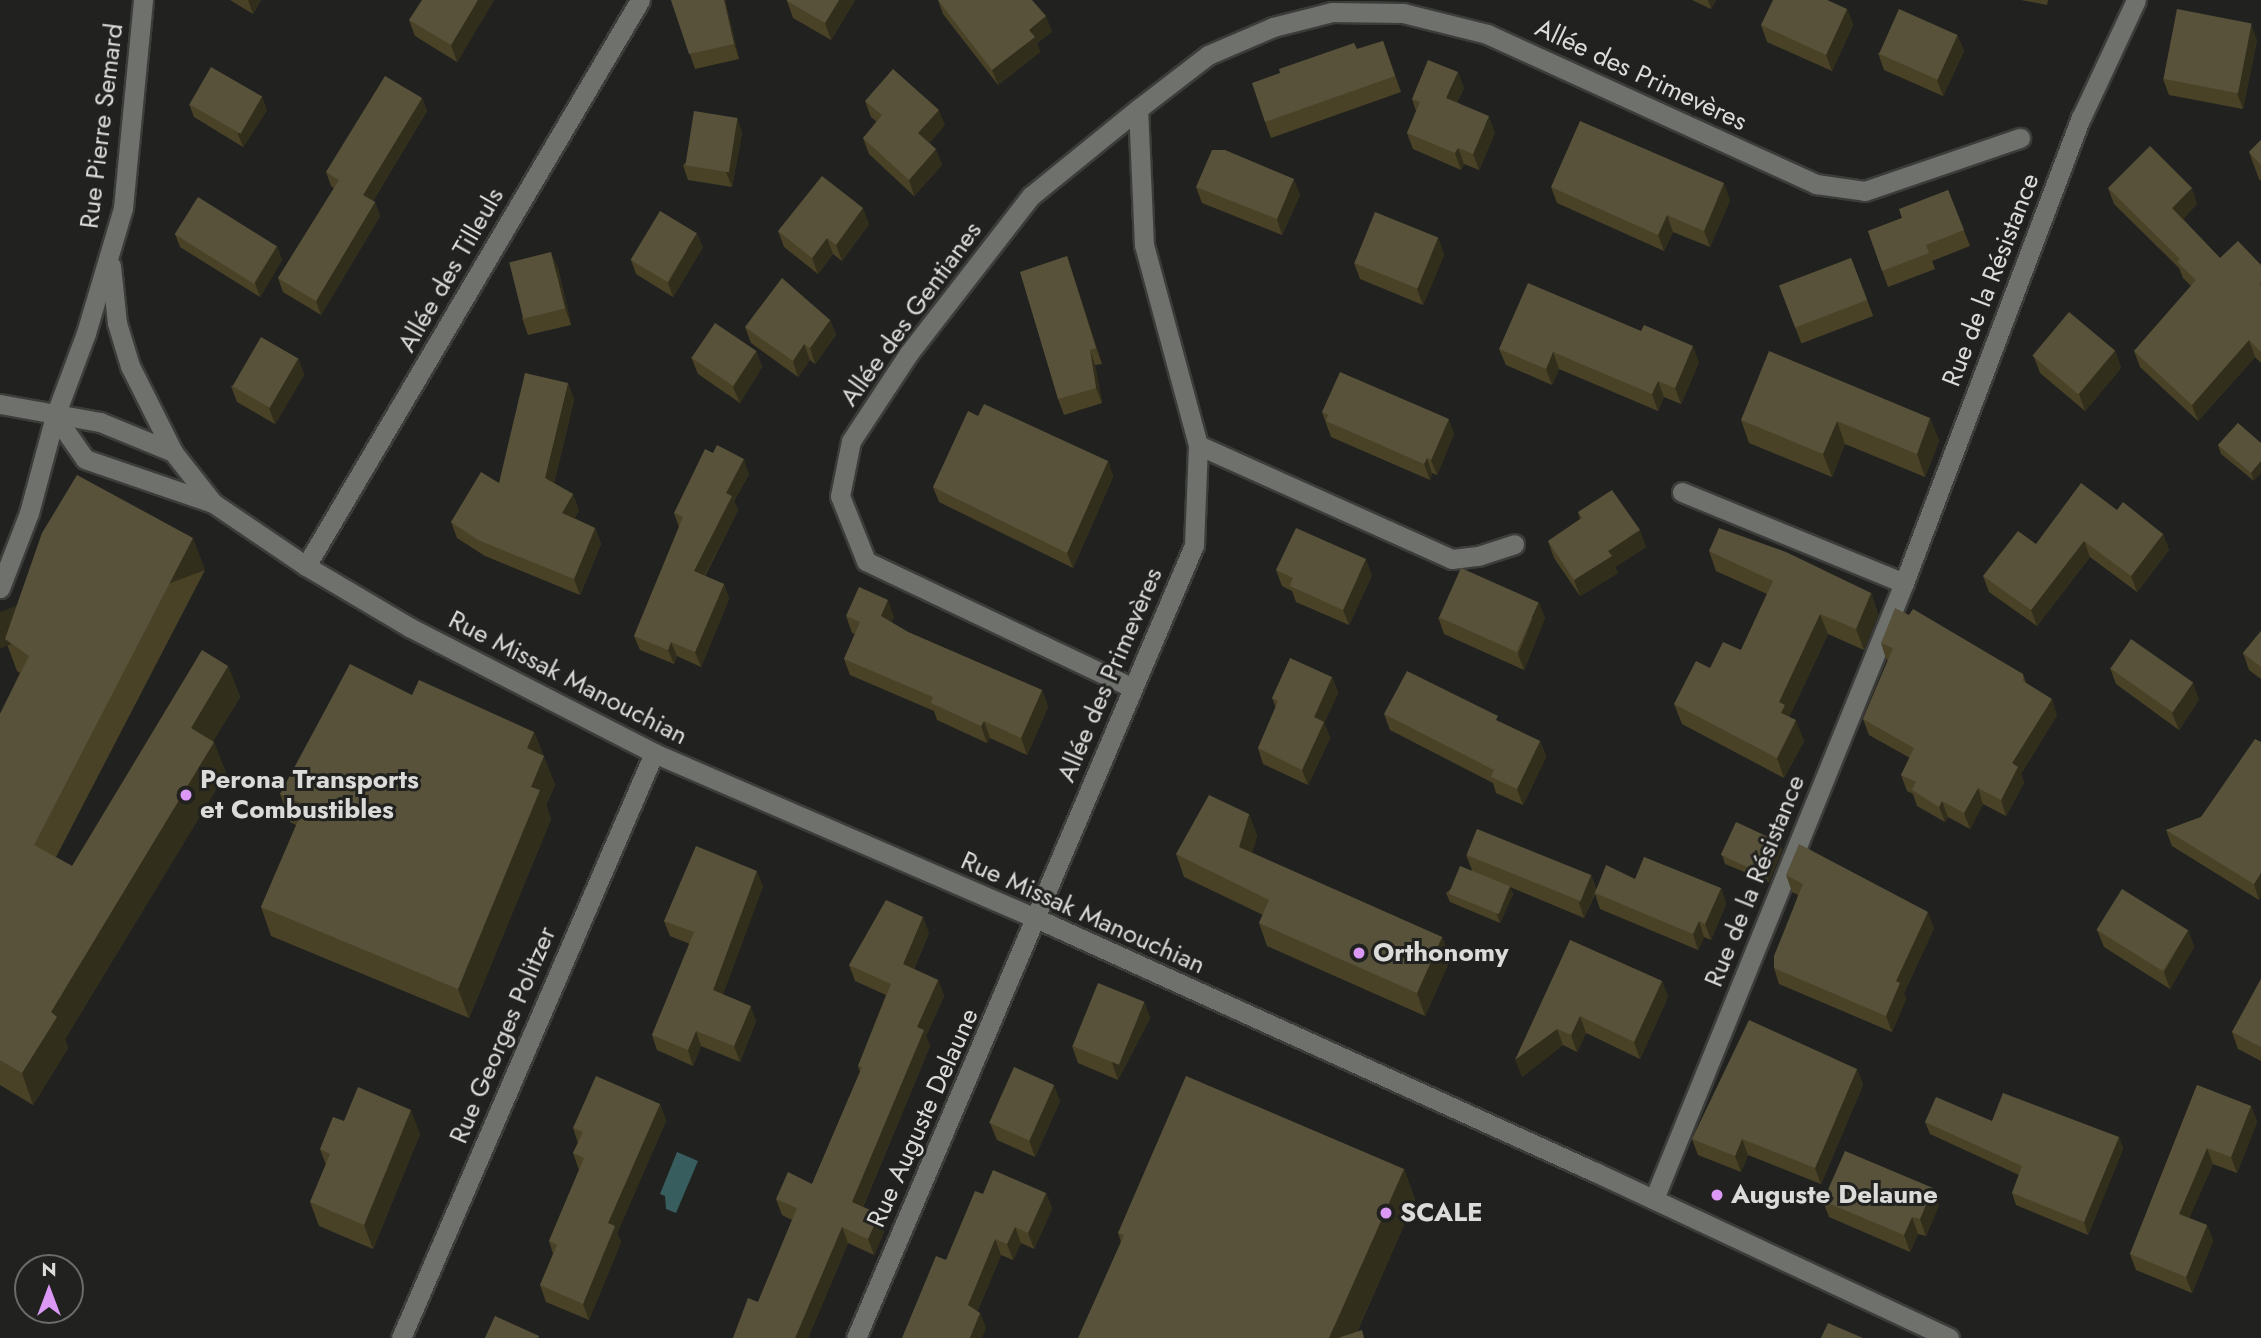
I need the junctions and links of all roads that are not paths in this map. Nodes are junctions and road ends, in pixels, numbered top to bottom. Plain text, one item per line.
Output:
1 (143, 0) edge
2 (640, 0) edge
3 (2136, 0) edge
4 (1138, 109) junction
5 (2020, 138) dead end
6 (110, 258) junction
7 (0, 404) edge
8 (55, 416) junction
9 (1198, 445) junction
10 (173, 452) junction
11 (1682, 492) dead end
12 (213, 503) junction
13 (1514, 544) dead end
14 (306, 566) junction
15 (1904, 583) junction
16 (0, 588) edge
17 (1131, 687) junction
18 (654, 754) junction
19 (1038, 919) junction
20 (1654, 1199) junction
21 (401, 1338) edge
22 (856, 1338) edge
23 (1949, 1338) edge

1 - 6 street, Rue Pierre Semard
2 - 14 street, Allée des Tilleuls
3 - 15 street, Rue de la Résistance
4 - 5 street, Allée des Primevères
4 - 9 street, Allée des Primevères
4 - 17 street, Allée des Gentianes
6 - 8 street, Rue Pierre Semard
6 - 10 street, Rue Pierre Semard
7 - 8 street
8 - 10 street, Rue Missak Manouchian
8 - 12 street, Rue Missak Manouchian
8 - 16 street, Rue Pierre Semard
9 - 13 street
9 - 17 street, Allée des Primevères
10 - 12 street, Rue Missak Manouchian
11 - 15 street
12 - 14 street, Rue Missak Manouchian
14 - 18 street, Rue Missak Manouchian
15 - 20 street, Rue de la Résistance
17 - 19 street, Allée des Primevères
18 - 19 street, Rue Missak Manouchian
18 - 21 street, Rue Georges Politzer
19 - 20 street, Rue Missak Manouchian
19 - 22 street, Rue Auguste Delaune
20 - 23 street, Rue Missak Manouchian

